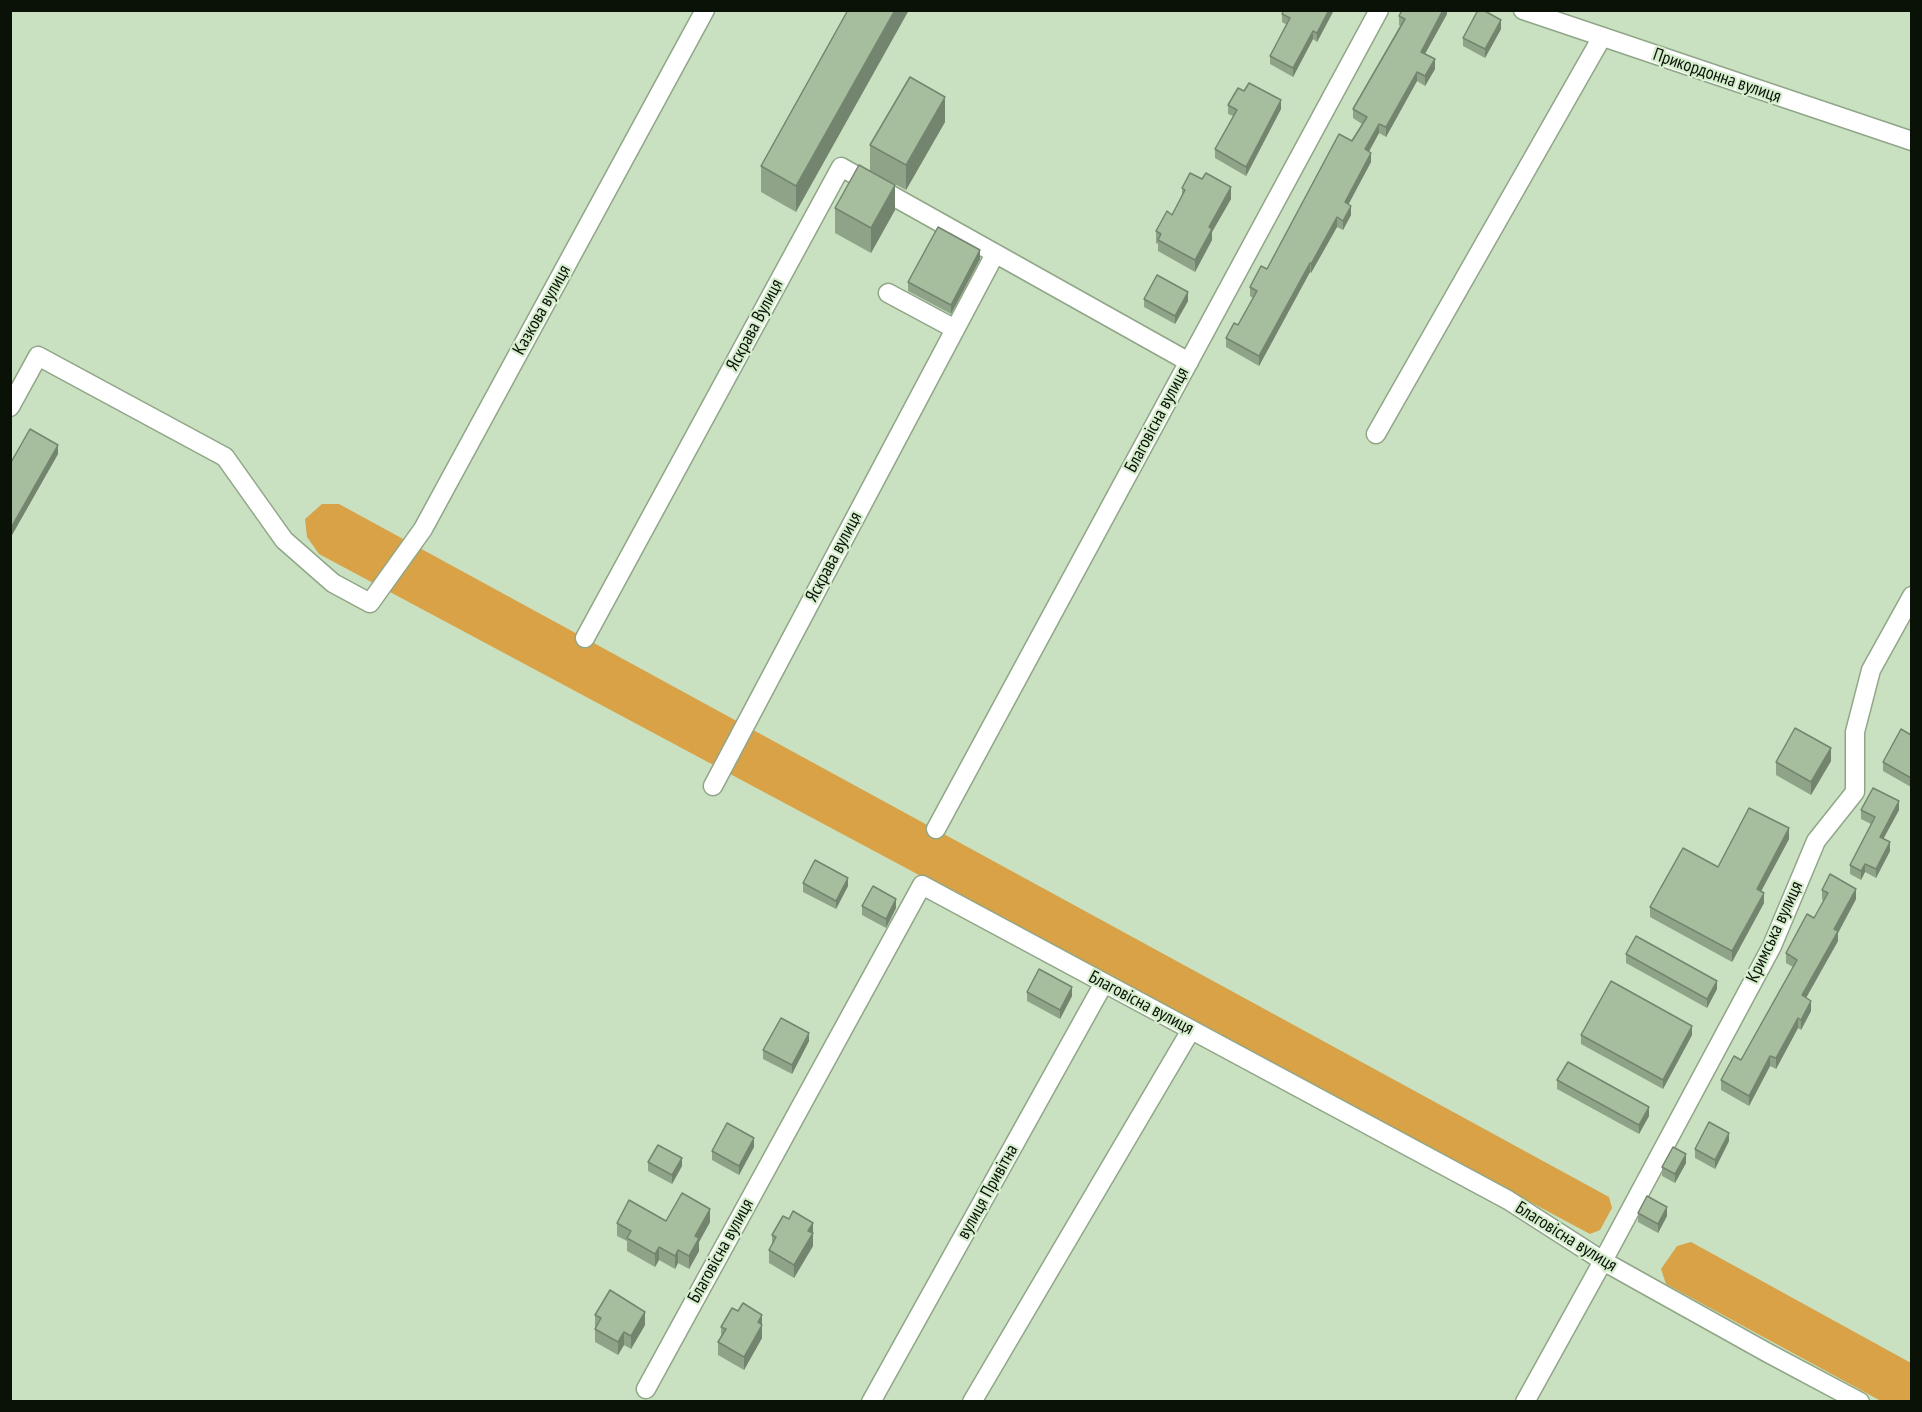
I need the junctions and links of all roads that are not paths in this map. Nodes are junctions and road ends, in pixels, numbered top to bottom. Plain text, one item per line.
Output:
1 (705, 10) edge
2 (1379, 10) edge
3 (1522, 10) edge
4 (1602, 37) junction
5 (1911, 141) edge
6 (995, 254) junction
7 (888, 293) dead end
8 (955, 329) junction
9 (1189, 362) junction
10 (10, 407) edge
11 (1376, 434) dead end
12 (1911, 596) edge
13 (585, 638) dead end
14 (713, 786) dead end
15 (936, 829) dead end
16 (1104, 983) junction
17 (1191, 1030) junction
18 (1603, 1261) junction
19 (646, 1389) dead end
20 (871, 1401) edge
21 (972, 1401) edge
22 (1525, 1401) edge
23 (1860, 1401) edge

1 - 10 street, Казкова вулиця
2 - 9 street, Благовісна вулиця
3 - 4 street, Прикордонна вулиця
4 - 5 street, Прикордонна вулиця
4 - 11 street
6 - 8 street, Яскрава вулиця
6 - 9 street
6 - 13 street, Яскрава Вулиця
7 - 8 street
8 - 14 street, Яскрава вулиця
9 - 15 street, Благовісна вулиця
12 - 18 street, Кримська вулиця
16 - 17 street, Благовісна вулиця
16 - 19 street, Благовісна вулиця
16 - 20 street, вулиця Привітна
17 - 18 street, Благовісна вулиця
17 - 21 street
18 - 22 street, Кримська вулиця
18 - 23 street, Благовісна вулиця

